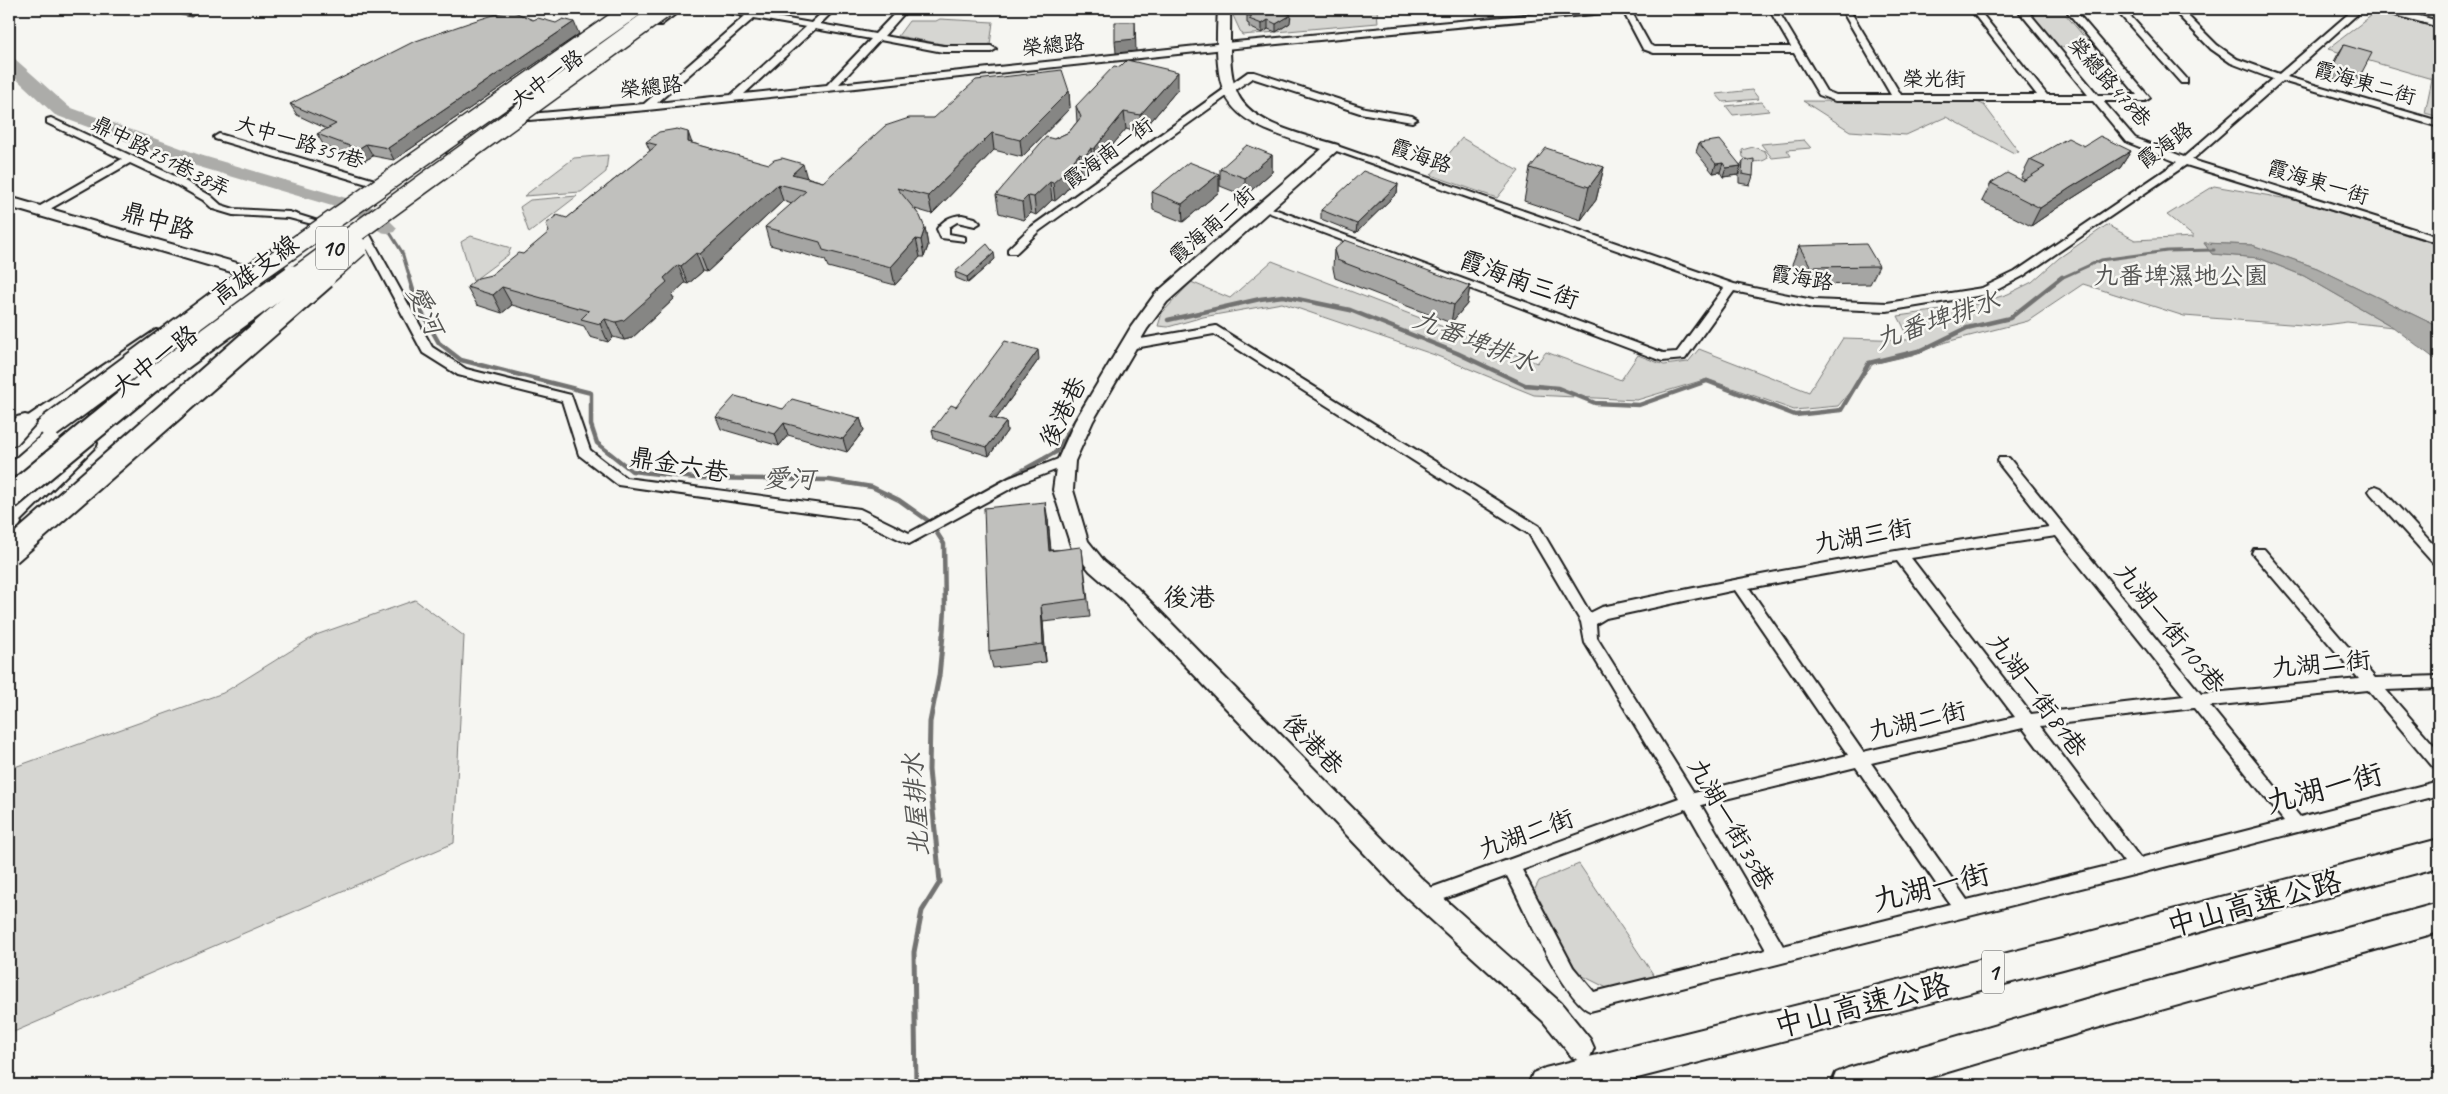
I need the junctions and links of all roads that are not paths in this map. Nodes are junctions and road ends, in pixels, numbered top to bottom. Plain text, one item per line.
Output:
1 (642, 9) edge
2 (646, 9) edge
3 (652, 9) edge
4 (664, 9) edge
5 (678, 9) edge
6 (719, 9) edge
7 (831, 9) edge
8 (904, 9) edge
9 (1224, 9) edge
10 (1615, 9) edge
11 (1626, 9) edge
12 (1773, 9) edge
13 (1845, 9) edge
14 (1974, 9) edge
15 (2022, 9) edge
16 (2069, 9) edge
17 (2119, 9) edge
18 (2176, 9) edge
19 (2184, 9) edge
20 (2238, 9) edge
21 (2359, 9) edge
22 (2384, 9) edge
23 (756, 12) edge
24 (627, 14) edge
25 (2439, 24) edge
26 (814, 26) junction
27 (875, 37) junction
28 (1225, 46) junction
29 (991, 49) dead end
30 (1798, 50) junction
31 (2280, 78) junction
32 (566, 80) junction
33 (2184, 81) dead end
34 (830, 88) junction
35 (1229, 90) junction
36 (734, 98) junction
37 (1898, 98) junction
38 (2044, 98) junction
39 (2094, 98) junction
40 (647, 106) junction
41 (496, 117) junction
42 (510, 117) junction
43 (529, 117) junction
44 (1412, 119) dead end
45 (52, 121) dead end
46 (2439, 124) edge
47 (219, 137) dead end
48 (434, 139) junction
49 (1334, 148) junction
50 (129, 160) junction
51 (2185, 160) junction
52 (434, 170) junction
53 (371, 182) junction
54 (440, 182) junction
55 (9, 202) edge
56 (1262, 208) junction
57 (378, 209) joint
58 (39, 211) junction
59 (348, 217) junction
60 (316, 222) junction
61 (975, 223) dead end
62 (365, 235) junction
63 (961, 239) dead end
64 (2439, 240) edge
65 (1012, 251) dead end
66 (243, 272) junction
67 (293, 284) junction
68 (270, 285) junction
69 (1731, 287) junction
70 (1130, 345) junction
71 (77, 418) junction
72 (14, 432) edge
73 (9, 458) edge
74 (1066, 461) junction
75 (2004, 461) dead end
76 (9, 463) edge
77 (9, 477) edge
78 (2376, 491) dead end
79 (9, 498) edge
80 (9, 523) edge
81 (2060, 530) junction
82 (9, 553) edge
83 (2259, 553) dead end
84 (1900, 554) junction
85 (2439, 560) edge
86 (1738, 583) junction
87 (1588, 622) junction
88 (2439, 682) edge
89 (2371, 684) junction
90 (2198, 701) junction
91 (2027, 721) junction
92 (1861, 759) junction
93 (2439, 762) edge
94 (2439, 788) edge
95 (1690, 801) junction
96 (2298, 825) junction
97 (2439, 853) edge
98 (1511, 866) junction
99 (2137, 866) junction
100 (1425, 898) junction
101 (1963, 909) junction
102 (2439, 917) edge
103 (1778, 954) junction
104 (1581, 1048) dead end
105 (1545, 1085) edge
106 (1848, 1085) edge

1 - 24 highway
2 - 41 street, 大中一路
3 - 59 highway, 高雄支線 / 10
4 - 32 highway, 高雄支線 / 10, bridge
5 - 43 street, 大中一路
6 - 23 street
7 - 26 street
8 - 27 street
9 - 28 street, 霞海路
10 - 28 street, 榮總路
11 - 30 street
12 - 30 street, 榮光街
13 - 37 street
14 - 38 street
15 - 39 street, 榮總路478巷
16 - 39 street, 榮光街
17 - 33 street
18 - 31 street, 霞海東二街
19 - 20 street
21 - 31 street, 霞海路
22 - 25 street
23 - 26 street
23 - 40 street
24 - 48 street, 大中一路
24 - 59 highway, bridge
24 - 73 highway, bridge
26 - 27 street
26 - 36 street
27 - 29 street
27 - 34 street
28 - 34 street, 榮總路
28 - 35 street, 霞海路
30 - 37 street, 榮光街
31 - 46 street, 霞海東二街
31 - 51 street, 霞海路
32 - 79 highway, 高雄支線 / 10, bridge
32 - 82 highway, bridge
34 - 36 street, 榮總路
35 - 44 street, 霞海南一街
35 - 49 street, 霞海路
35 - 65 street, 霞海南一街
36 - 40 street, 榮總路
37 - 38 street, 榮光街
38 - 39 street, 榮光街
39 - 51 street, 榮總路478巷
40 - 43 street, 榮總路
41 - 42 street, 榮總路
41 - 48 street, 大中一路
41 - 52 street, 大中一路
42 - 43 street, 榮總路
42 - 52 street, 大中一路
43 - 54 street, 大中一路
45 - 50 street, 鼎中路751巷38弄
47 - 53 street, 大中一路351巷
48 - 53 street, 大中一路
49 - 56 street, 霞海南二街
49 - 69 street, 霞海路
50 - 58 street
50 - 60 street, 鼎中路751巷38弄
51 - 64 street, 霞海東一街
51 - 69 street, 霞海路
52 - 54 street
52 - 57 street, 大中一路
53 - 59 street, 大中一路
54 - 62 street, 大中一路
55 - 58 street, 鼎中路
56 - 69 street, 霞海南三街
56 - 70 street, 霞海南二街
57 - 59 street, 大中一路
58 - 66 street, 鼎中路
59 - 60 street, 大中一路
59 - 68 street, 大中一路
59 - 71 highway, 高雄支線 / 10
60 - 66 street, 大中一路
61 - 63 street
62 - 67 street, 大中一路
62 - 74 street, 鼎金六巷
66 - 68 street, 鼎中路
66 - 72 street, 大中一路
67 - 68 street, 鼎中路
67 - 80 street, 大中一路
68 - 79 highway
70 - 74 street, 後港巷
70 - 87 street
71 - 76 highway
71 - 77 highway, 高雄支線 / 10
74 - 100 street, 後港巷
75 - 81 street, 九湖一街105巷
78 - 85 street
81 - 84 street, 九湖三街
81 - 90 street, 九湖一街105巷
83 - 89 street
84 - 86 street, 九湖三街
84 - 91 street, 九湖一街81巷
86 - 87 street, 九湖三街
86 - 92 street
87 - 95 street, 九湖一街35巷
88 - 89 street, 九湖二街
89 - 90 street, 九湖二街
89 - 93 street
90 - 91 street, 九湖二街
90 - 96 street, 九湖一街105巷
91 - 92 street, 九湖二街
91 - 99 street, 九湖一街81巷
92 - 95 street, 九湖二街
92 - 101 street
94 - 96 street, 九湖一街
95 - 98 street, 九湖二街
95 - 103 street, 九湖一街35巷
96 - 99 street, 九湖一街
97 - 105 highway, 中山高速公路 / 1
98 - 100 street, 九湖二街
98 - 103 street, 九湖一街
99 - 101 street, 九湖一街
100 - 104 street, 後港巷
101 - 103 street, 九湖一街
102 - 106 highway

